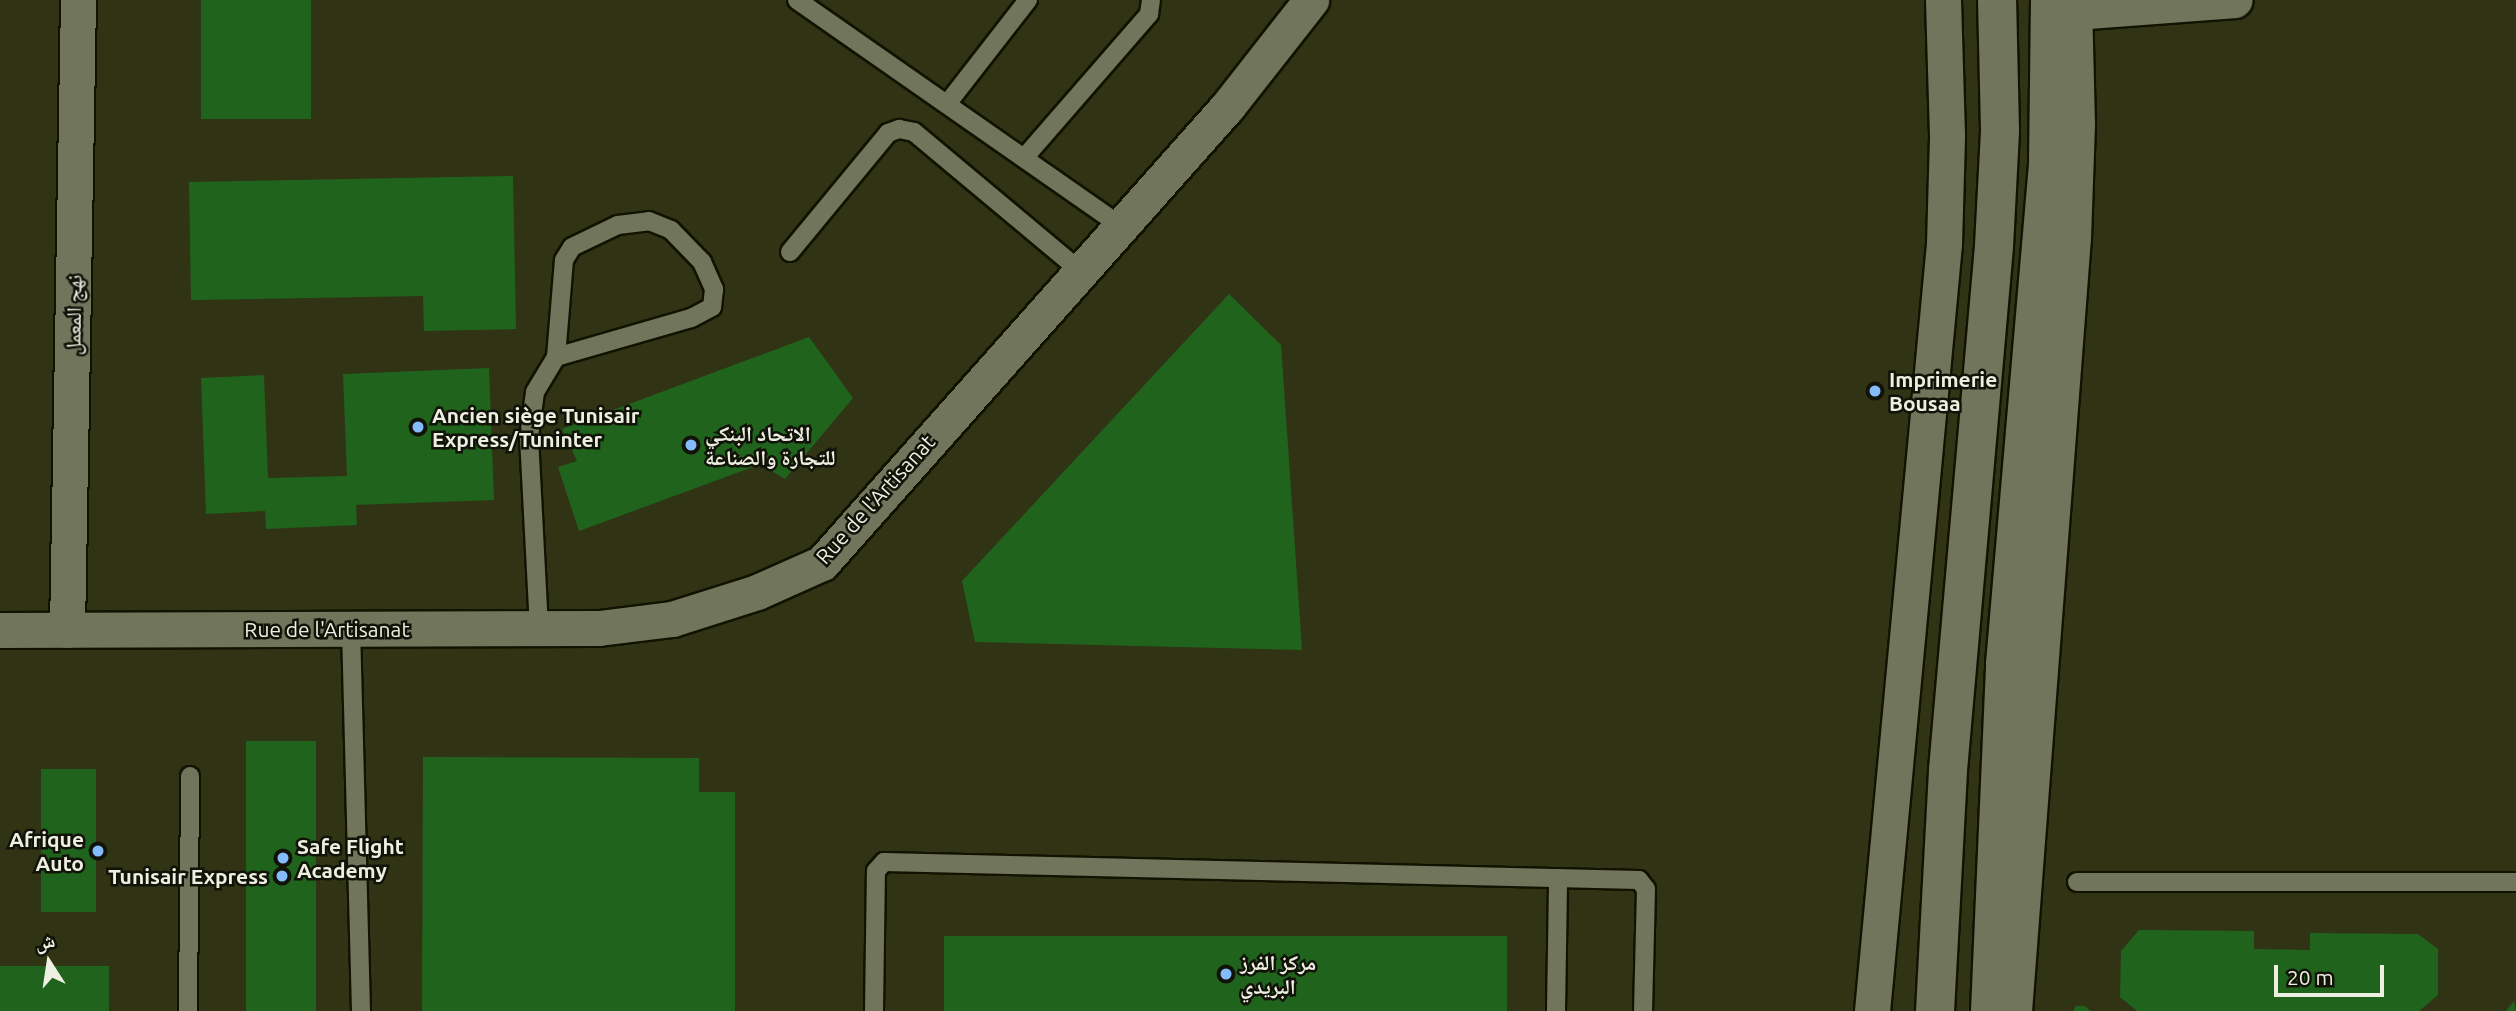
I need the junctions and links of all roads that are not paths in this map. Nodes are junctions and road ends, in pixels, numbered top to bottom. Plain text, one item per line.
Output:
1 (78, 0) edge
2 (797, 0) edge
3 (1028, 0) edge
4 (1152, 0) edge
5 (1311, 0) edge
6 (1943, 0) edge
7 (1997, 0) edge
8 (2235, 0) edge
9 (2195, 1) edge
10 (2066, 4) edge
11 (947, 104) junction
12 (1024, 159) junction
13 (1121, 226) junction
14 (790, 252) dead end
15 (1080, 271) junction
16 (556, 357) junction
17 (540, 628) junction
18 (351, 629) junction
19 (0, 630) edge
20 (67, 630) junction
21 (190, 776) dead end
22 (1558, 878) junction
23 (2077, 882) dead end
24 (2516, 882) edge
25 (188, 1011) edge
26 (361, 1011) edge
27 (874, 1011) edge
28 (1556, 1011) edge
29 (1643, 1011) edge
30 (1872, 1011) edge
31 (1935, 1011) edge
32 (1990, 1011) edge
33 (2014, 1011) edge

1 - 20 street, نهج المعمل
2 - 11 lane
3 - 11 lane
4 - 12 lane
5 - 13 street, Rue de l'Artisanat
6 - 30 street
7 - 31 street
8 - 9 street
9 - 10 street
10 - 32 street
10 - 33 street
11 - 12 lane
12 - 13 lane
13 - 15 street, Rue de l'Artisanat
14 - 15 lane
15 - 17 street, Rue de l'Artisanat
16 - 16 lane
16 - 17 lane
17 - 18 street, Rue de l'Artisanat
18 - 20 street, Rue de l'Artisanat
18 - 26 lane
19 - 20 street, Rue de l'Artisanat
21 - 25 lane
22 - 27 lane
22 - 28 lane
22 - 29 lane
23 - 24 lane

